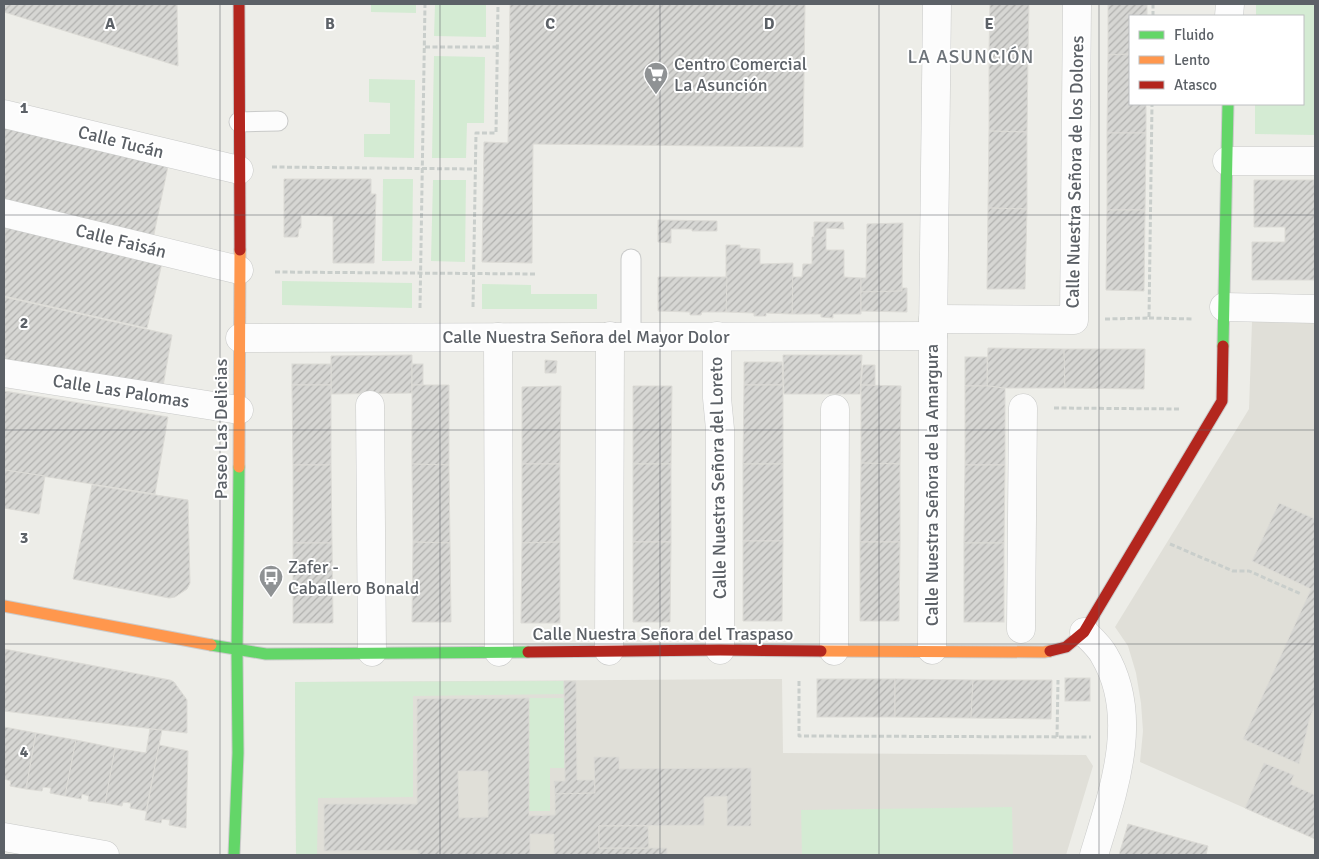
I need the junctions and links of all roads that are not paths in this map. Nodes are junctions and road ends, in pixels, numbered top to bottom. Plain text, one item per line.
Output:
1 (239, 4) edge
2 (937, 4) edge
3 (1077, 4) edge
4 (1228, 105) edge
5 (4, 114) edge
6 (278, 121) dead end
7 (239, 122) junction
8 (1226, 160) junction
9 (1315, 161) edge
10 (239, 170) junction
11 (4, 213) edge
12 (631, 259) dead end
13 (239, 270) junction
14 (1224, 307) junction
15 (1315, 309) edge
16 (933, 328) junction
17 (620, 336) junction
18 (717, 336) junction
19 (498, 337) junction
20 (240, 338) junction
21 (4, 373) edge
22 (370, 405) dead end
23 (1023, 408) road end
24 (835, 409) dead end
25 (239, 410) junction
26 (4, 606) edge
27 (1021, 629) dead end
28 (1084, 632) junction
29 (237, 650) junction
30 (720, 650) junction
31 (932, 650) junction
32 (609, 651) junction
33 (834, 651) junction
34 (372, 652) junction
35 (499, 652) junction
36 (4, 837) edge
37 (104, 855) edge
38 (234, 855) edge
39 (1094, 855) edge

1 - 7 street, Paseo Las Delicias
2 - 16 street, Calle Nuestra Señora de la Amargura
3 - 16 street, Calle Nuestra Señora de los Dolores
4 - 8 street
5 - 10 street, Calle Tucán
6 - 7 lane
7 - 10 street, Paseo Las Delicias
8 - 9 street
8 - 14 street
10 - 13 street, Paseo Las Delicias
11 - 13 street, Calle Faisán
12 - 17 lane
13 - 20 street, Paseo Las Delicias
14 - 15 street
14 - 28 street
16 - 18 street, Calle Nuestra Señora del Mayor Dolor
16 - 31 street, Calle Nuestra Señora de la Amargura
17 - 18 street, Calle Nuestra Señora del Mayor Dolor
17 - 19 street, Calle Nuestra Señora del Mayor Dolor
17 - 32 street
18 - 30 street, Calle Nuestra Señora del Loreto
19 - 20 street, Calle Nuestra Señora del Mayor Dolor
19 - 35 street
20 - 25 street, Paseo Las Delicias
21 - 25 street, Calle Las Palomas
22 - 34 street
23 - 27 street
24 - 33 street
25 - 29 street, Paseo Las Delicias
26 - 29 street, Calle Nuestra Señora del Traspaso
28 - 31 street, Calle Nuestra Señora del Traspaso
28 - 39 street
29 - 34 street, Calle Nuestra Señora del Traspaso
29 - 38 street, Paseo Las Delicias
30 - 32 street, Calle Nuestra Señora del Traspaso
30 - 33 street, Calle Nuestra Señora del Traspaso
31 - 33 street, Calle Nuestra Señora del Traspaso
32 - 35 street, Calle Nuestra Señora del Traspaso
34 - 35 street, Calle Nuestra Señora del Traspaso
36 - 37 street

